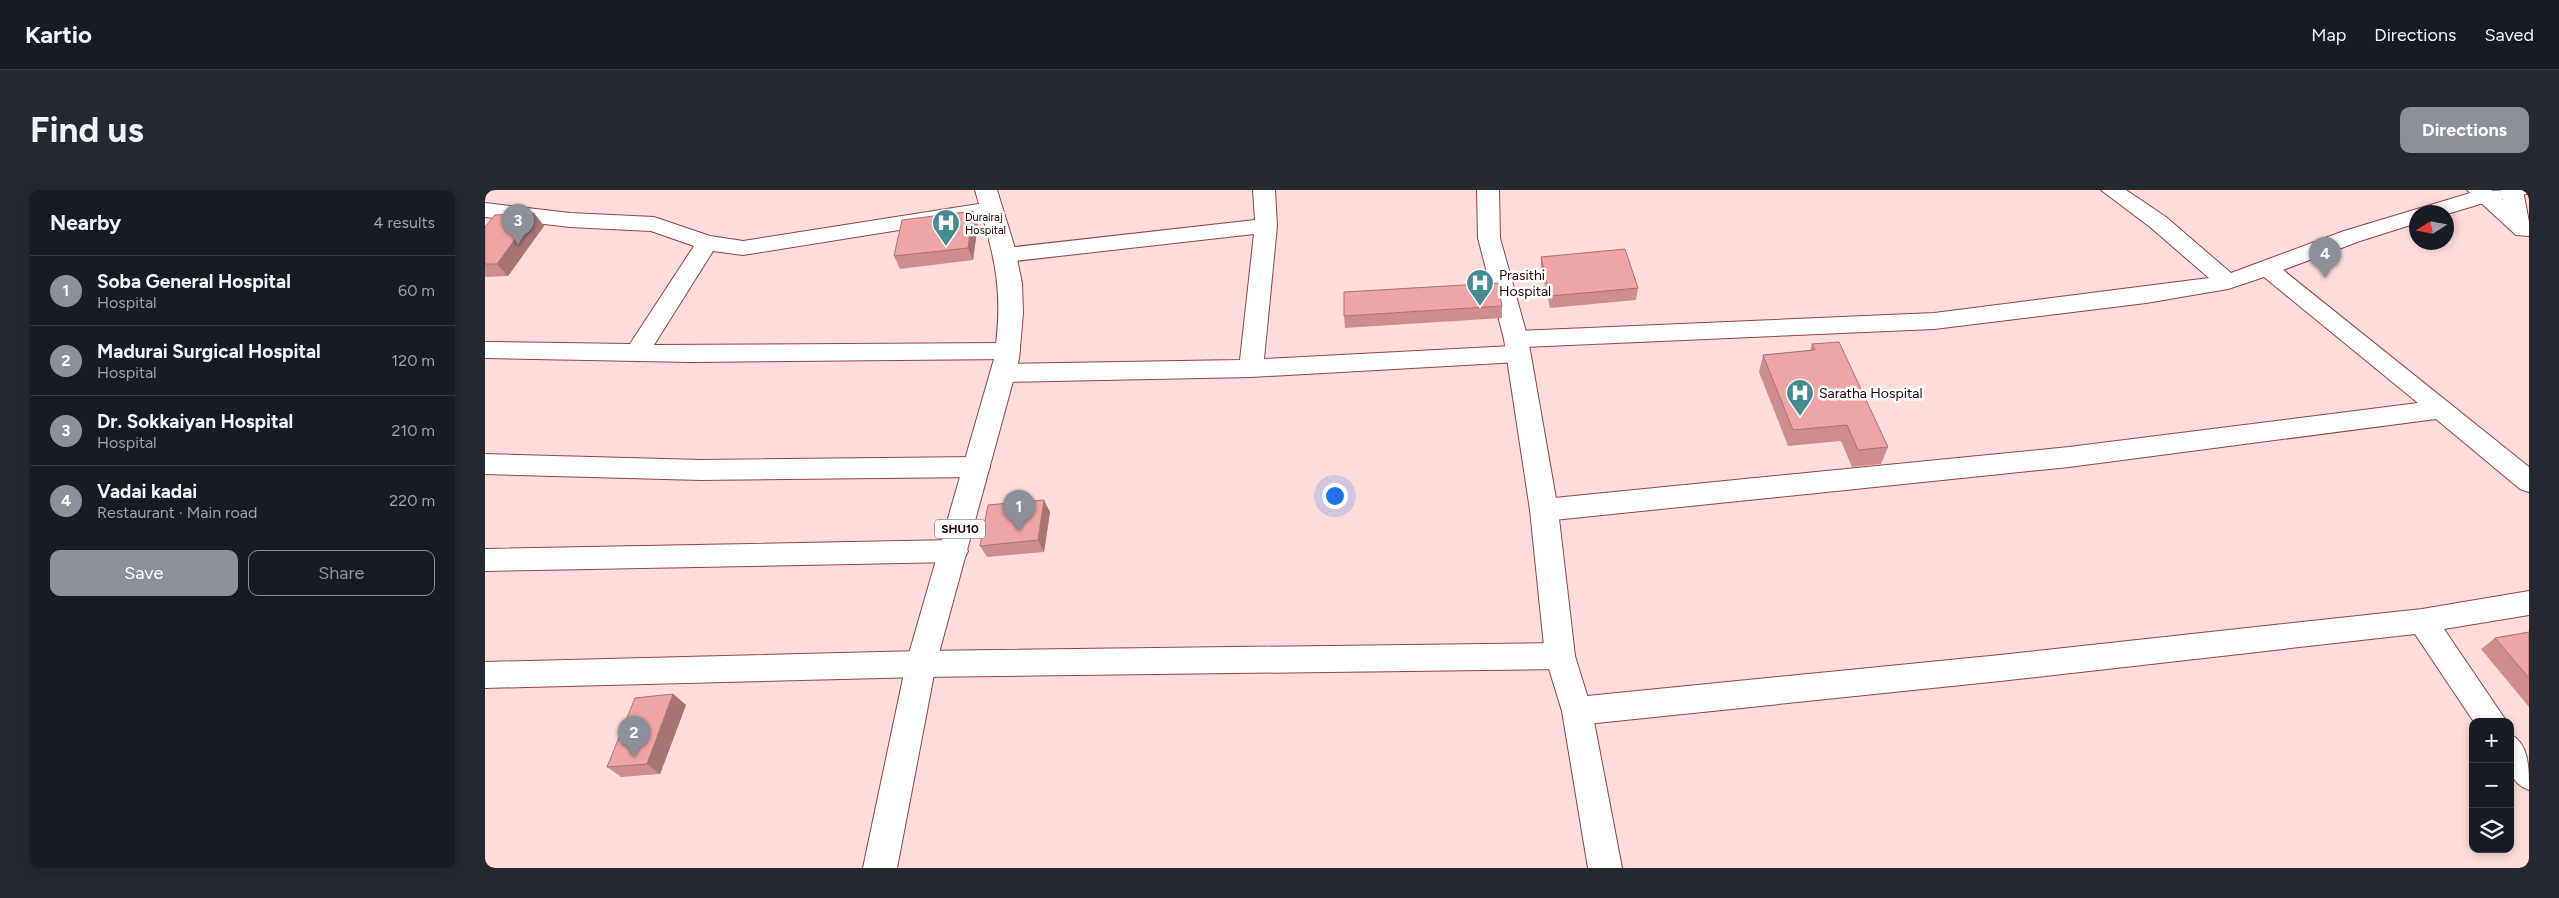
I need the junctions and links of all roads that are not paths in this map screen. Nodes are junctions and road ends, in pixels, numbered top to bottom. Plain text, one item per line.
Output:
1 (498, 190) edge
2 (1264, 190) edge
3 (1488, 190) edge
4 (2112, 190) edge
5 (2512, 190) edge
6 (2519, 190) edge
7 (2481, 193) edge
8 (989, 200) edge
9 (485, 204) edge
10 (2448, 205) edge
11 (485, 210) edge
12 (2409, 218) edge
13 (1266, 226) junction
14 (2523, 229) edge
15 (707, 244) junction
16 (1006, 255) junction
17 (2267, 268) junction
18 (2228, 282) junction
19 (1517, 347) junction
20 (485, 350) edge
21 (637, 353) junction
22 (1006, 362) junction
23 (1251, 368) junction
24 (2441, 409) junction
25 (485, 464) edge
26 (977, 467) junction
27 (2529, 482) edge
28 (1544, 510) junction
29 (954, 551) junction
30 (485, 560) edge
31 (2529, 603) edge
32 (2422, 621) junction
33 (1560, 656) junction
34 (921, 664) junction
35 (485, 675) edge
36 (1577, 711) junction
37 (2489, 718) edge
38 (2514, 754) edge
39 (2529, 775) edge
40 (880, 868) edge
41 (1605, 868) edge

1 - 9 street
2 - 13 street
3 - 19 street
4 - 18 street
5 - 6 street
5 - 7 street
5 - 14 street
7 - 10 street
7 - 14 street
8 - 15 street
8 - 16 street, SHU10
11 - 15 street
12 - 17 street
13 - 16 street
13 - 23 street
15 - 21 street
16 - 22 street, SHU10
17 - 18 street
17 - 24 street
18 - 19 street
19 - 23 street
19 - 28 street
20 - 21 street
21 - 22 street
22 - 23 street
22 - 26 street, SHU10
24 - 27 street
24 - 28 street
25 - 26 street
26 - 29 street, SHU10
28 - 33 street
29 - 30 street
29 - 34 street, SHU10
31 - 32 street
32 - 36 street
32 - 37 street
33 - 34 street
33 - 36 street
34 - 35 street
34 - 40 street, SHU10
36 - 41 street
38 - 39 street

